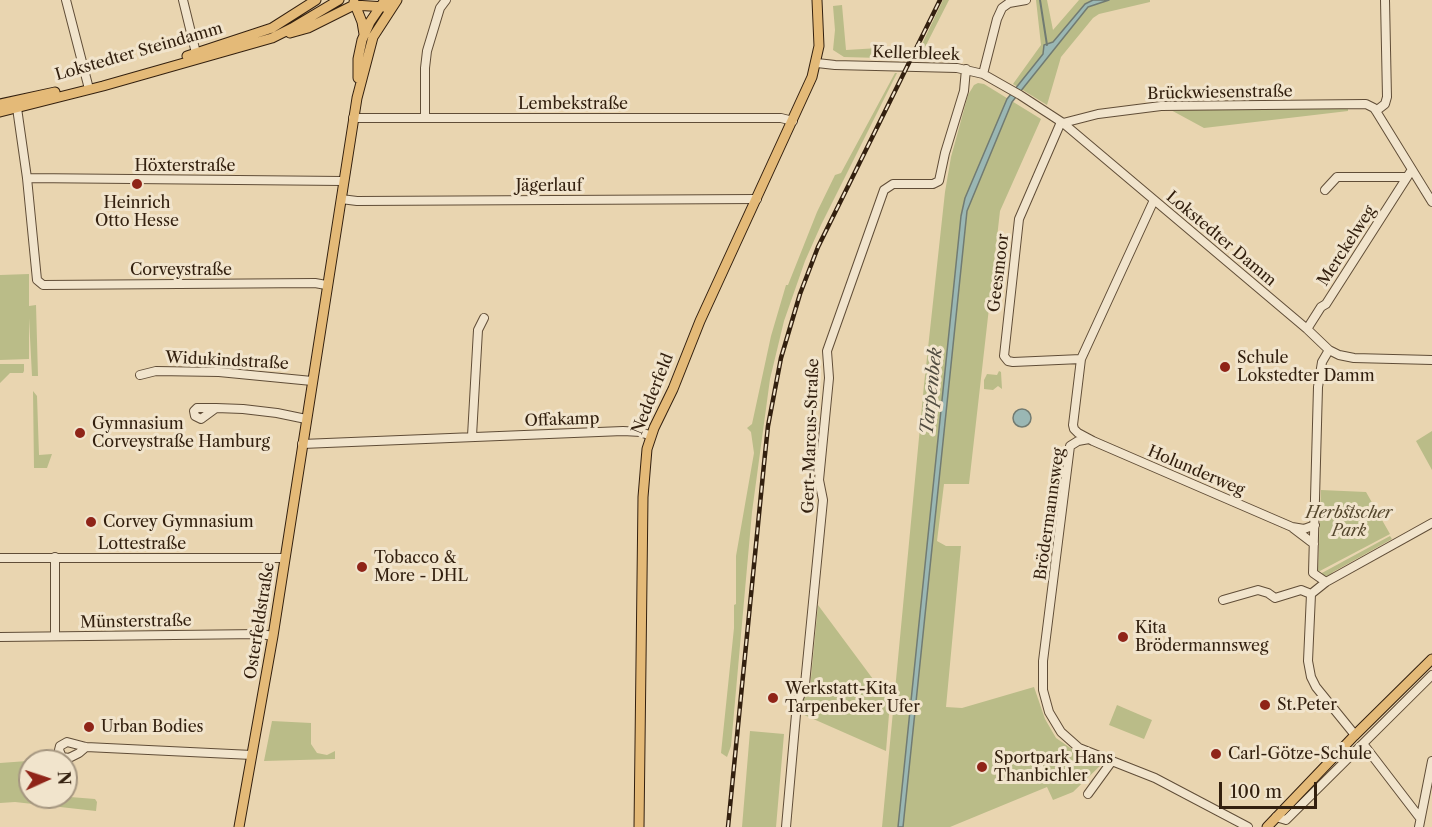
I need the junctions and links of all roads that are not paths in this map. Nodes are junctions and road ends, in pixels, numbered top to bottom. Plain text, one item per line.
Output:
1 (66, 0) edge
2 (183, 0) edge
3 (316, 0) edge
4 (339, 0) edge
5 (446, 0) edge
6 (817, 0) edge
7 (1026, 0) edge
8 (1385, 0) edge
9 (396, 1) edge
10 (354, 3) edge
11 (383, 3) edge
12 (281, 34) junction
13 (363, 37) junction
14 (196, 53) junction
15 (817, 63) junction
16 (966, 69) junction
17 (983, 74) junction
18 (88, 85) junction
19 (1010, 90) joint
20 (357, 98) junction
21 (0, 104) edge
22 (17, 108) junction
23 (1377, 111) junction
24 (0, 112) edge
25 (353, 118) junction
26 (425, 118) junction
27 (793, 121) junction
28 (1062, 123) junction
29 (1409, 174) junction
30 (27, 178) junction
31 (343, 181) junction
32 (1325, 190) dead end
33 (757, 198) junction
34 (341, 199) junction
35 (1154, 200) junction
36 (1432, 202) edge
37 (326, 285) junction
38 (484, 318) dead end
39 (1307, 329) junction
40 (1329, 350) junction
41 (1081, 359) junction
42 (1432, 360) edge
43 (140, 375) dead end
44 (312, 381) junction
45 (216, 408) dead end
46 (306, 419) junction
47 (472, 436) junction
48 (651, 436) junction
49 (1089, 439) junction
50 (302, 444) junction
51 (1432, 523) edge
52 (1315, 525) junction
53 (1292, 527) junction
54 (1314, 544) junction
55 (55, 557) junction
56 (0, 558) edge
57 (285, 558) junction
58 (1323, 579) junction
59 (1311, 594) junction
60 (1223, 600) dead end
61 (55, 635) junction
62 (273, 636) junction
63 (0, 637) edge
64 (1432, 659) edge
65 (1432, 675) edge
66 (1355, 735) junction
67 (1364, 745) junction
68 (86, 747) dead end
69 (252, 755) junction
70 (1112, 761) junction
71 (1432, 762) edge
72 (1088, 794) dead end
73 (1276, 817) junction
74 (1420, 823) edge
75 (239, 827) edge
76 (639, 827) edge
77 (786, 827) edge
78 (1248, 827) edge
79 (1267, 827) edge

1 - 18 street
2 - 14 street
3 - 14 main road, Lokstedter Steindamm
4 - 12 main road
5 - 26 street
6 - 15 main road, Nedderfeld
7 - 17 street
8 - 23 street
9 - 11 main road
9 - 20 main road, Osterfeldstraße
10 - 11 main road
10 - 12 main road
10 - 13 main road
11 - 13 main road, Osterfeldstraße
12 - 22 main road, Lokstedter Steindamm
13 - 20 main road, Osterfeldstraße
14 - 18 main road, Lokstedter Steindamm
15 - 16 street, Kellerbleek
15 - 27 main road, Nedderfeld
16 - 17 street, Kellerbleek
16 - 77 street, Gert-Marcus-Straße
17 - 19 street, Kellerbleek
18 - 21 main road, Lokstedter Steindamm
19 - 28 street, Lokstedter Damm
20 - 25 main road, Osterfeldstraße
22 - 24 main road, Lokstedter Steindamm
22 - 30 street
23 - 28 street, Brückwiesenstraße
23 - 29 street
25 - 26 street, Lembekstraße
25 - 31 main road, Osterfeldstraße
26 - 27 street, Lembekstraße
27 - 33 main road, Nedderfeld
28 - 35 street, Lokstedter Damm
28 - 41 street, Geesmoor
29 - 32 street
29 - 36 street
29 - 39 street, Merckelweg
30 - 31 street, Höxterstraße
30 - 37 street, Corveystraße
31 - 34 main road, Osterfeldstraße
33 - 34 street, Jägerlauf
33 - 48 main road, Nedderfeld
34 - 37 main road, Osterfeldstraße
35 - 39 street, Lokstedter Damm
35 - 41 street, Brödermannsweg
37 - 44 main road, Osterfeldstraße
38 - 47 street
39 - 40 street, Lokstedter Damm
40 - 42 street, Lokstedter Damm
40 - 52 street
41 - 49 street, Brödermannsweg
43 - 44 street, Widukindstraße
44 - 46 main road, Osterfeldstraße
45 - 46 street
46 - 50 main road, Osterfeldstraße
47 - 48 street, Offakamp
47 - 50 street, Offakamp
48 - 76 main road, Nedderfeld
49 - 53 street, Holunderweg
49 - 70 street, Brödermannsweg
50 - 57 main road, Osterfeldstraße
51 - 58 street
52 - 53 street, Holunderweg
52 - 54 street
53 - 54 street, Holunderweg
54 - 58 street
55 - 56 street, Lottestraße
55 - 57 street, Lottestraße
55 - 61 street
57 - 62 main road, Osterfeldstraße
58 - 59 street
59 - 60 street
59 - 66 street
61 - 62 street, Münsterstraße
61 - 63 street, Münsterstraße
62 - 69 main road, Osterfeldstraße
64 - 66 main road
65 - 67 street
66 - 73 main road
67 - 73 street
67 - 74 street
68 - 69 street
69 - 75 main road, Osterfeldstraße
70 - 72 street
70 - 78 street, Brödermannsweg
71 - 74 street
73 - 79 main road

